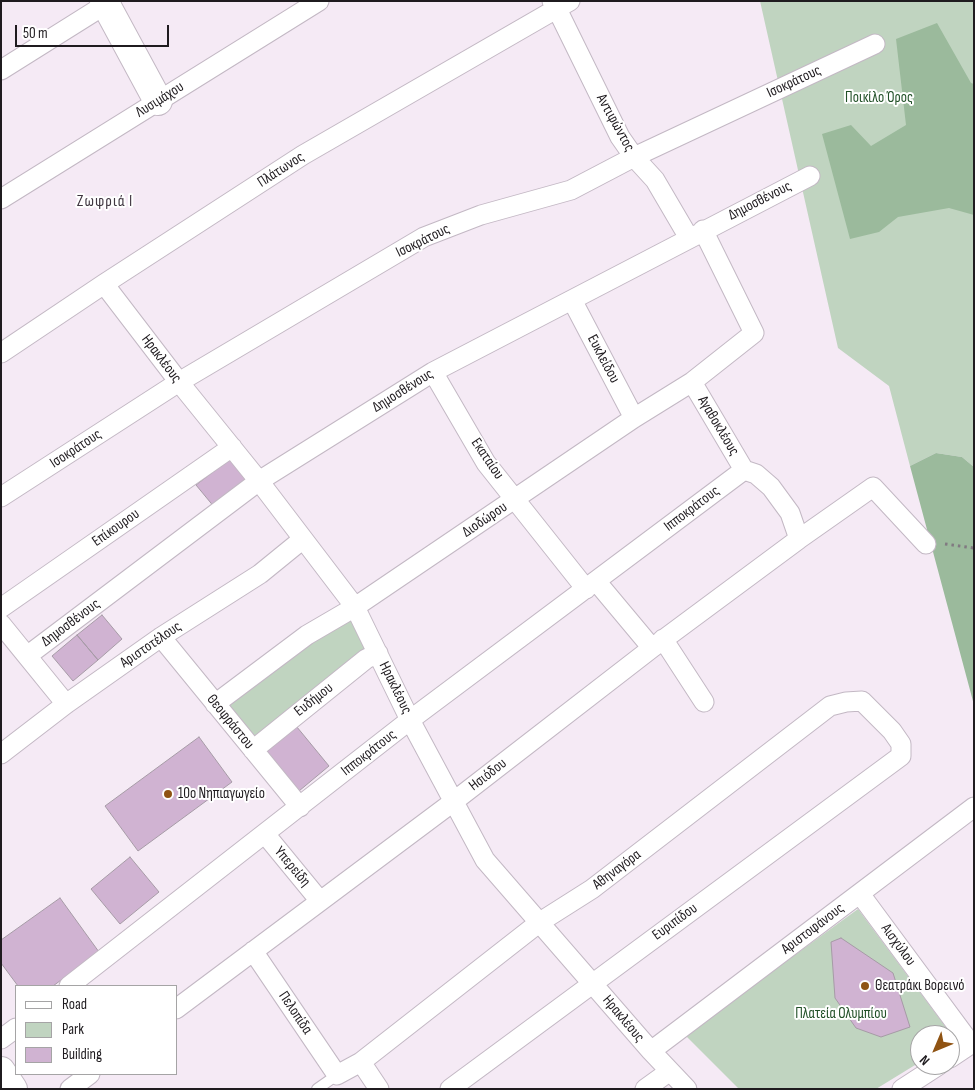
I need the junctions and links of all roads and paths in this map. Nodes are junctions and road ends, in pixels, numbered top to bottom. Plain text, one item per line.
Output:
1 (319, 1) edge
2 (107, 2) edge
3 (560, 4) edge
4 (875, 44) dead end
5 (1, 70) edge
6 (158, 101) junction
7 (634, 157) junction
8 (810, 176) dead end
9 (1, 199) edge
10 (696, 234) junction
11 (104, 284) junction
12 (572, 300) junction
13 (754, 333) joint
14 (1, 353) edge
15 (433, 372) junction
16 (179, 382) junction
17 (692, 382) junction
18 (634, 418) junction
19 (232, 447) junction
20 (744, 470) junction
21 (259, 481) junction
22 (1, 496) edge
23 (516, 499) junction
24 (303, 539) junction
25 (799, 539) junction
26 (926, 544) joint
27 (974, 548) edge
28 (591, 585) junction
29 (355, 607) junction
30 (1, 608) edge
31 (1, 624) edge
32 (161, 637) junction
33 (658, 644) junction
34 (378, 653) junction
35 (27, 656) junction
36 (704, 702) dead end
37 (66, 704) junction
38 (215, 704) junction
39 (410, 720) junction
40 (254, 750) junction
41 (1, 754) edge
42 (901, 756) joint
43 (453, 802) junction
44 (300, 807) junction
45 (974, 807) edge
46 (265, 834) junction
47 (860, 894) junction
48 (320, 901) junction
49 (540, 922) junction
50 (253, 951) junction
51 (593, 982) junction
52 (70, 985) edge
53 (178, 1007) edge
54 (15, 1029) edge
55 (1, 1039) edge
56 (972, 1043) edge
57 (960, 1051) edge
58 (651, 1052) junction
59 (361, 1062) junction
60 (1, 1071) edge
61 (670, 1071) junction
62 (89, 1075) edge
63 (337, 1075) junction
64 (924, 1075) edge
65 (13, 1089) edge
66 (70, 1089) edge
67 (318, 1089) edge
68 (379, 1089) edge
69 (450, 1089) edge
70 (645, 1089) edge
71 (687, 1089) edge
72 (902, 1089) edge

1 - 6 street, Λυσιμάχου
2 - 5 street
2 - 6 street
3 - 7 street, Αντιφώντος
3 - 11 street, Πλάτωνος
4 - 7 street, Ισοκράτους
6 - 9 street, Λυσιμάχου
7 - 10 street, Αντιφώντος
7 - 16 street, Ισοκράτους
8 - 10 street, Δημοσθένους
10 - 12 street, Δημοσθένους
10 - 13 street, Αντιφώντος
11 - 14 street, Πλάτωνος
11 - 16 street, Ηρακλέους
12 - 15 street, Δημοσθένους
12 - 18 street, Ευκλείδου
13 - 17 street, Διοδώρου
15 - 21 street, Δημοσθένους
15 - 23 street, Εκαταίου
16 - 19 street, Ηρακλέους
16 - 22 street, Ισοκράτους
17 - 18 street, Διοδώρου
17 - 20 street, Αγαθοκλέους
18 - 23 street, Διοδώρου
19 - 21 street, Ηρακλέους
19 - 30 street, Επίκουρου
20 - 25 street
20 - 28 street, Ιπποκράτους
21 - 24 street, Ηρακλέους
21 - 35 street, Δημοσθένους
23 - 28 street, Εκαταίου
23 - 29 street, Διοδώρου
24 - 29 street, Ηρακλέους
24 - 32 street, Αριστοτέλους
25 - 26 street, Ησιόδου
25 - 33 street, Ησιόδου
26 - 27 path
28 - 33 street, Εκαταίου
28 - 39 street, Ιπποκράτους
29 - 34 street, Ηρακλέους
29 - 38 street, Διοδώρου
31 - 35 street
32 - 37 street, Αριστοτέλους
32 - 38 street, Θεοφράστου
33 - 36 street, Εκαταίου
33 - 43 street, Ησιόδου
34 - 39 street, Ηρακλέους
34 - 40 street, Ευδήμου
35 - 37 street
37 - 41 street, Αριστοτέλους
38 - 40 street, Θεοφράστου
39 - 43 street, Ηρακλέους
39 - 44 street, Ιπποκράτους
40 - 44 street, Θεοφράστου
42 - 49 street, Αθηναγόρα
42 - 51 street, Ευριπίδου
43 - 48 street, Ησιόδου
43 - 49 street, Ηρακλέους
44 - 46 street, Ιπποκράτους
45 - 47 street, Αριστοφάνους
46 - 48 street, Υπερείδη
46 - 52 street, Ιπποκράτους
47 - 56 street, Αισχύλου
47 - 58 street, Αριστοφάνους
48 - 50 street, Ησιόδου
49 - 51 street, Ηρακλέους
49 - 59 street, Αθηναγόρα
50 - 53 street, Ησιόδου
50 - 63 street, Πελοπίδα
51 - 58 street, Ηρακλέους
51 - 69 street, Ευριπίδου
54 - 55 street
56 - 57 street
58 - 61 street, Ηρακλέους
59 - 63 street, Αθηναγόρα
59 - 68 street
60 - 65 street
61 - 70 street
61 - 71 street, Ηρακλέους
62 - 66 street
63 - 67 lane, Αθηναγόρα
64 - 72 street

